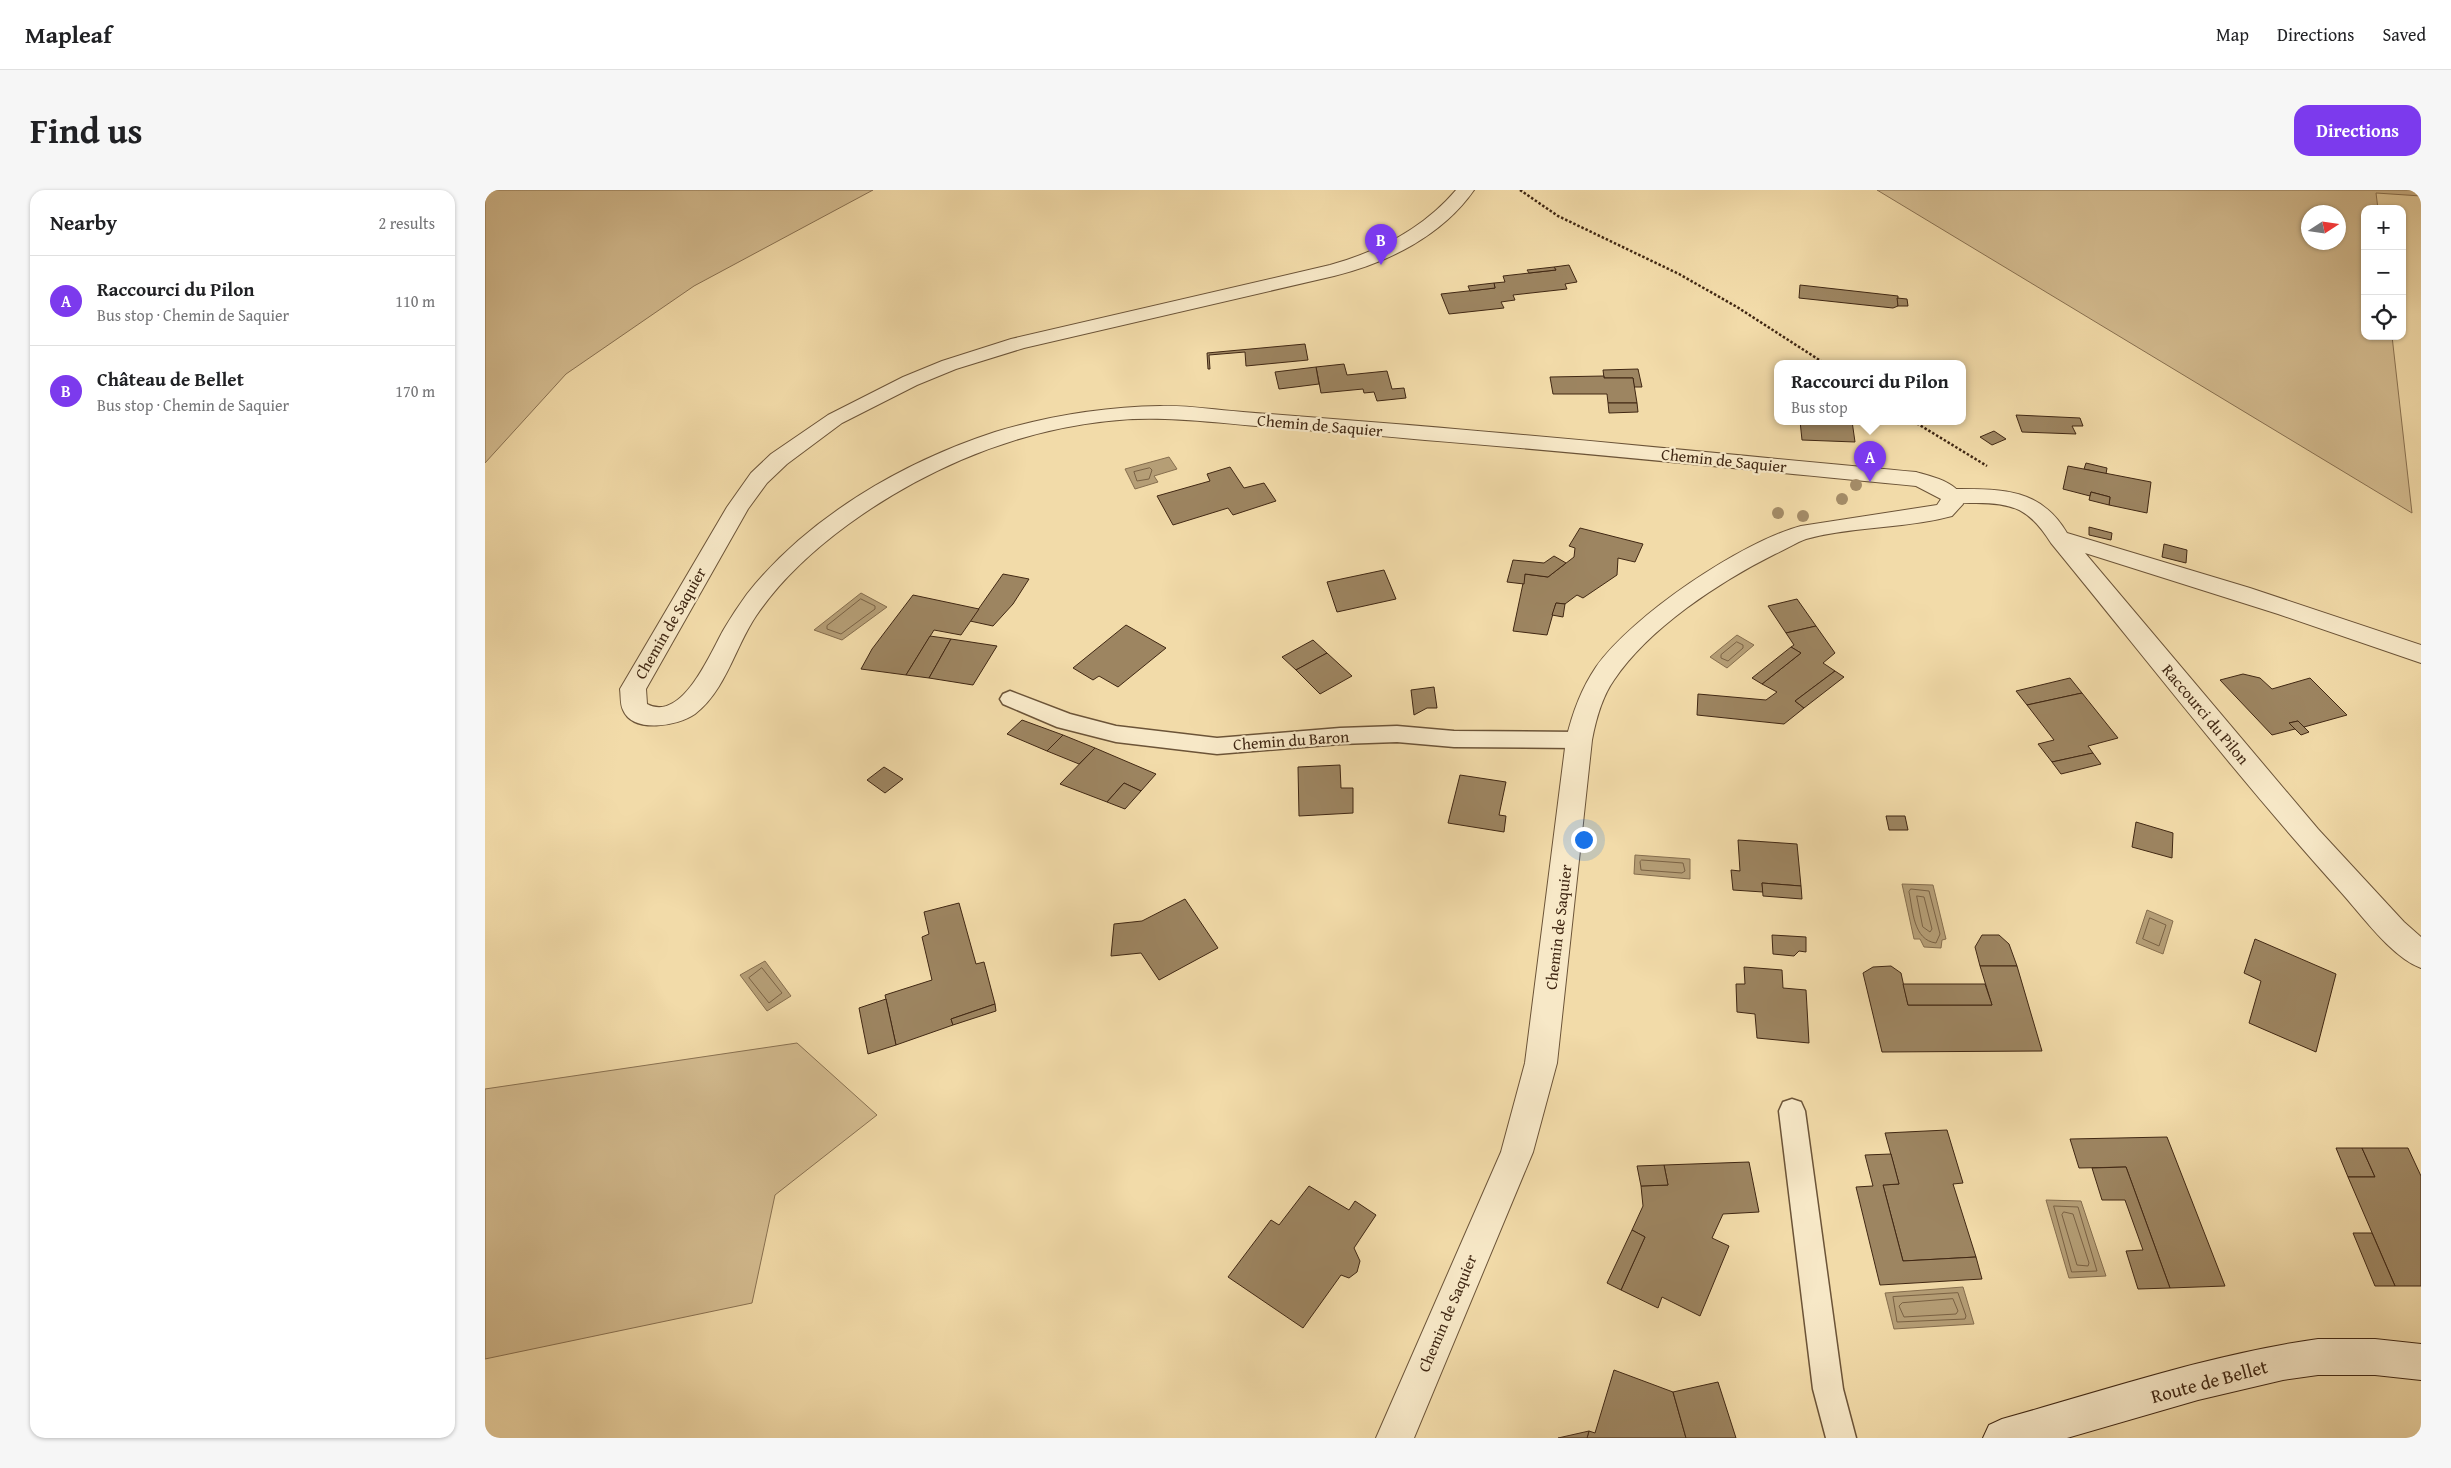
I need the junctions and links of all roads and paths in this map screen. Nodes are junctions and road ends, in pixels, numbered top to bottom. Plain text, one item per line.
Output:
1 (1465, 190) edge
2 (1520, 190) edge
3 (1819, 360) edge
4 (1952, 496) junction
5 (2059, 538) junction
6 (2421, 654) edge
7 (1010, 699) dead end
8 (1579, 740) junction
9 (2421, 954) edge
10 (1792, 1111) dead end
11 (2421, 1362) edge
12 (1395, 1438) edge
13 (1841, 1438) edge
14 (2002, 1438) edge

1 - 4 street, Chemin de Saquier
2 - 3 path
4 - 5 street, Raccourci du Pilon
4 - 8 street, Chemin de Saquier
5 - 6 street
5 - 9 street, Raccourci du Pilon
7 - 8 lane, Chemin du Baron
8 - 12 street, Chemin de Saquier
10 - 13 lane
11 - 14 street, Route de Bellet

